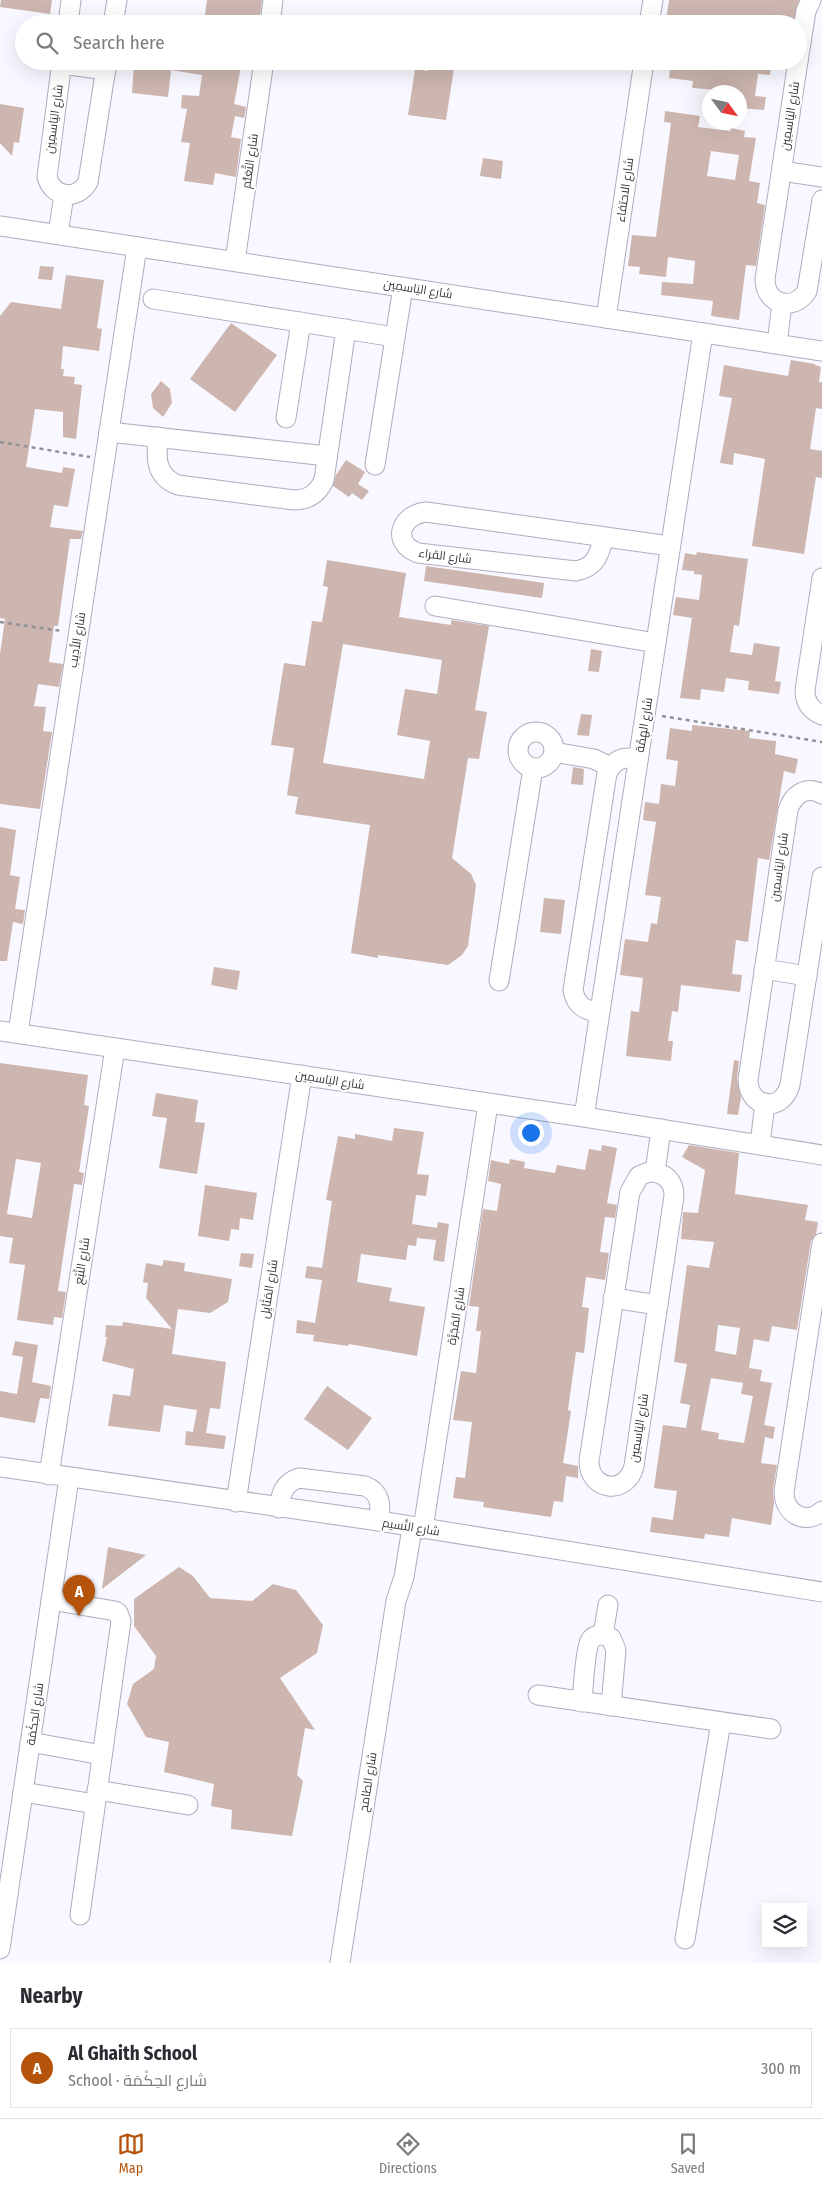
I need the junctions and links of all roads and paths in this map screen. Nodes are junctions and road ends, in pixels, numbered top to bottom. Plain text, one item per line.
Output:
1 (71, 0) edge
2 (117, 0) edge
3 (273, 0) edge
4 (653, 0) edge
5 (810, 0) edge
6 (69, 15) edge
7 (114, 15) edge
8 (271, 15) edge
9 (650, 15) edge
10 (806, 15) edge
11 (61, 70) edge
12 (106, 70) edge
13 (263, 70) edge
14 (643, 70) edge
15 (797, 70) edge
16 (782, 171) junction
17 (822, 177) edge
18 (64, 195) junction
19 (822, 200) edge
20 (0, 226) edge
21 (58, 234) junction
22 (137, 247) junction
23 (235, 261) junction
24 (403, 287) junction
25 (153, 299) dead end
26 (782, 303) junction
27 (606, 318) junction
28 (301, 322) junction
29 (346, 329) junction
30 (703, 333) junction
31 (395, 337) junction
32 (777, 344) junction
33 (822, 351) edge
34 (286, 418) dead end
35 (108, 432) junction
36 (158, 438) junction
37 (0, 442) edge
38 (327, 456) junction
39 (104, 459) junction
40 (376, 465) dead end
41 (604, 537) junction
42 (670, 546) junction
43 (822, 578) edge
44 (435, 606) dead end
45 (0, 622) edge
46 (78, 633) junction
47 (656, 643) junction
48 (645, 713) junction
49 (822, 714) edge
50 (822, 742) edge
51 (554, 752) junction
52 (638, 759) junction
53 (610, 767) junction
54 (533, 768) junction
55 (822, 794) edge
56 (822, 878) edge
57 (764, 969) junction
58 (807, 976) junction
59 (498, 981) dead end
60 (600, 1012) junction
61 (9, 1032) edge
62 (115, 1048) junction
63 (302, 1075) junction
64 (765, 1103) junction
65 (488, 1104) junction
66 (584, 1117) junction
67 (661, 1128) junction
68 (760, 1144) junction
69 (822, 1155) edge
70 (655, 1172) junction
71 (822, 1243) edge
72 (614, 1298) junction
73 (658, 1305) junction
74 (815, 1331) edge
75 (0, 1468) edge
76 (49, 1475) junction
77 (69, 1478) junction
78 (236, 1502) junction
79 (279, 1508) junction
80 (822, 1511) edge
81 (380, 1521) junction
82 (413, 1528) junction
83 (822, 1592) edge
84 (51, 1600) junction
85 (608, 1605) dead end
86 (603, 1635) junction
87 (538, 1695) dead end
88 (582, 1702) junction
89 (611, 1706) junction
90 (721, 1722) junction
91 (771, 1729) dead end
92 (30, 1742) junction
93 (102, 1755) junction
94 (23, 1792) junction
95 (96, 1797) junction
96 (188, 1805) dead end
97 (8, 1833) edge
98 (80, 1915) dead end
99 (685, 1939) dead end
100 (0, 1949) edge
101 (340, 1963) edge

1 - 6 street
2 - 7 street
3 - 8 street
4 - 9 street
5 - 10 street, شارع اليَاسمِين
11 - 18 street, شارع اليَاسمِين
12 - 18 street, شارع اليَاسمِين
13 - 23 street, شارع التَّعَلُّم
14 - 27 street, شارع الاحتفاء
15 - 16 street, شارع اليَاسمِين
16 - 17 street
16 - 26 street, شارع اليَاسمِين
18 - 21 street
19 - 26 street
20 - 21 street, شارع اليَاسمِين
21 - 22 street, شارع اليَاسمِين
22 - 23 street, شارع اليَاسمِين
22 - 35 street, شارع الأَدِيب
23 - 24 street, شارع اليَاسمِين
24 - 27 street, شارع اليَاسمِين
24 - 31 street
25 - 28 street
26 - 32 street
27 - 30 street, شارع اليَاسمِين
28 - 29 street
28 - 34 street
29 - 31 street
29 - 38 street
30 - 32 street, شارع اليَاسمِين
30 - 42 street, شارع الهِمَّة
31 - 40 street
32 - 33 street, شارع اليَاسمِين
35 - 36 street
35 - 39 street, شارع الأَدِيب
36 - 38 street
36 - 38 street
37 - 39 path
39 - 46 street, شارع الأَدِيب
41 - 41 street, شارع القراء
41 - 42 street, شارع القراء
42 - 47 street, شارع الهِمَّة
43 - 49 street
44 - 47 street
45 - 46 path
46 - 61 street, شارع الأَدِيب
47 - 48 street, شارع الهِمَّة
48 - 50 path
48 - 52 street, شارع الهِمَّة
51 - 53 street
51 - 54 street
51 - 54 street
52 - 53 street
52 - 60 street, شارع الهِمَّة
53 - 60 street
54 - 59 street
55 - 57 street, شارع اليَاسمِين
56 - 58 street
57 - 58 street
57 - 64 street, شارع اليَاسمِين
58 - 64 street
60 - 66 street, شارع الهِمَّة
61 - 62 street, شارع اليَاسمِين
62 - 63 street, شارع اليَاسمِين
62 - 76 street, شارع النَّبْع
63 - 65 street, شارع اليَاسمِين
63 - 78 street, شارع المَثَايِل
64 - 68 street
65 - 66 street, شارع اليَاسمِين
65 - 82 street, شارع المَجَرَّة
66 - 67 street, شارع اليَاسمِين
67 - 68 street, شارع اليَاسمِين
67 - 70 street
68 - 69 street, شارع اليَاسمِين
70 - 72 street, شارع اليَاسمِين
70 - 73 street, شارع اليَاسمِين
71 - 74 street
72 - 73 street
72 - 73 street, شارع اليَاسمِين
74 - 80 street
75 - 76 street, شارع النَّسيم
76 - 77 street, شارع النَّسيم
77 - 78 street, شارع النَّسيم
77 - 84 street, شارع الحِكْمَة
78 - 79 street, شارع النَّسيم
79 - 81 street, شارع النَّسيم
79 - 81 street
81 - 82 street, شارع النَّسيم
82 - 83 street, شارع النَّسيم
82 - 101 street, شارع الطامح
84 - 92 street, شارع الحِكْمَة
84 - 93 street
85 - 86 street
86 - 88 street
86 - 89 street
87 - 88 street
88 - 89 street
89 - 90 street
90 - 91 street
90 - 99 street
92 - 93 street
92 - 94 street, شارع الحِكْمَة
93 - 95 street
94 - 95 street
94 - 97 street, شارع الحِكْمَة
95 - 96 street
95 - 98 street
97 - 100 street, شارع الحِكْمَة

